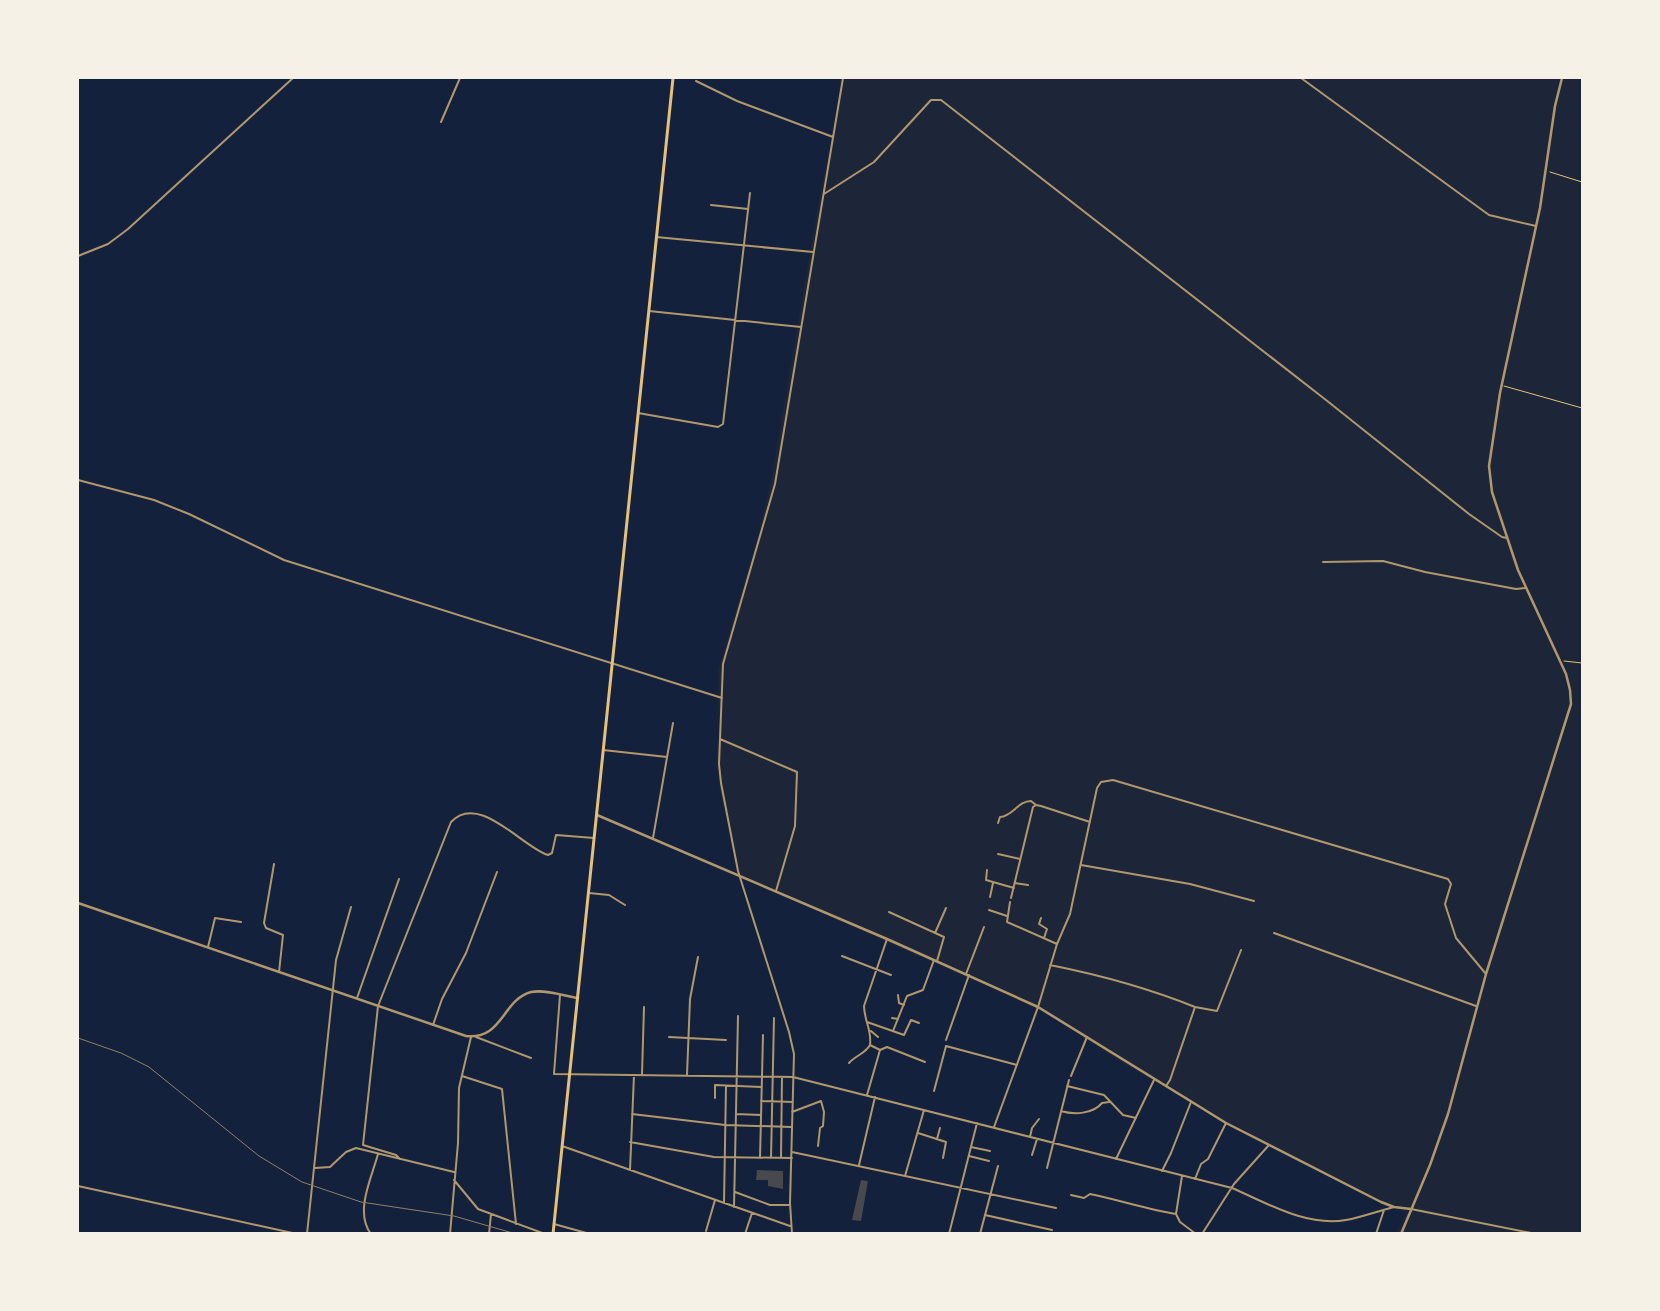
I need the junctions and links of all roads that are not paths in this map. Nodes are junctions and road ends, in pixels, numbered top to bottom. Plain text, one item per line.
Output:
1 (293, 78) edge
2 (460, 78) edge
3 (673, 78) edge
4 (842, 78) edge
5 (1301, 78) edge
6 (1562, 78) edge
7 (696, 81) dead end
8 (441, 122) dead end
9 (833, 137) junction
10 (750, 193) dead end
11 (824, 194) junction
12 (711, 205) dead end
13 (748, 209) junction
14 (1536, 226) junction
15 (656, 237) junction
16 (744, 245) junction
17 (813, 252) junction
18 (78, 256) edge
19 (648, 311) junction
20 (737, 320) junction
21 (801, 327) junction
22 (638, 413) junction
23 (78, 480) edge
24 (1507, 538) junction
25 (1323, 562) dead end
26 (1527, 587) junction
27 (612, 664) junction
28 (722, 698) junction
29 (673, 723) dead end
30 (720, 739) junction
31 (603, 750) junction
32 (668, 757) junction
33 (1036, 805) junction
34 (597, 814) junction
35 (1090, 822) junction
36 (998, 823) dead end
37 (594, 838) junction
38 (653, 838) junction
39 (998, 854) dead end
40 (1020, 859) junction
41 (274, 864) dead end
42 (1081, 865) junction
43 (987, 870) dead end
44 (498, 872) dead end
45 (740, 876) junction
46 (399, 879) dead end
47 (992, 883) junction
48 (1015, 883) junction
49 (1028, 886) dead end
50 (1014, 888) junction
51 (776, 891) junction
52 (589, 893) junction
53 (990, 897) dead end
54 (1011, 898) dead end
55 (1254, 901) dead end
56 (1010, 902) dead end
57 (78, 904) edge
58 (625, 905) dead end
59 (351, 907) dead end
60 (946, 908) dead end
61 (990, 910) dead end
62 (889, 912) dead end
63 (1007, 916) junction
64 (1040, 918) dead end
65 (241, 922) dead end
66 (984, 927) dead end
67 (1047, 929) junction
68 (1051, 929) dead end
69 (935, 933) junction
70 (1274, 934) dead end
71 (1044, 938) junction
72 (887, 939) junction
73 (1057, 944) junction
74 (208, 947) junction
75 (1241, 950) dead end
76 (842, 956) dead end
77 (698, 957) dead end
78 (935, 960) junction
79 (1050, 965) junction
80 (877, 968) junction
81 (279, 972) junction
82 (1486, 974) junction
83 (891, 975) dead end
84 (967, 975) junction
85 (333, 990) junction
86 (560, 995) junction
87 (898, 995) dead end
88 (357, 998) junction
89 (578, 998) junction
90 (904, 1005) junction
91 (378, 1006) junction
92 (1476, 1006) junction
93 (644, 1007) dead end
94 (1038, 1007) junction
95 (1195, 1007) junction
96 (738, 1016) dead end
97 (774, 1018) dead end
98 (892, 1018) dead end
99 (898, 1019) junction
100 (867, 1022) junction
101 (919, 1023) dead end
102 (432, 1025) junction
103 (893, 1031) junction
104 (871, 1032) junction
105 (763, 1035) dead end
106 (471, 1037) junction
107 (476, 1037) junction
108 (878, 1037) dead end
109 (1087, 1037) junction
110 (669, 1038) dead end
111 (689, 1038) junction
112 (726, 1040) dead end
113 (946, 1040) dead end
114 (870, 1045) junction
115 (880, 1050) junction
116 (532, 1058) dead end
117 (925, 1062) dead end
118 (849, 1063) dead end
119 (1017, 1064) junction
120 (570, 1073) junction
121 (634, 1074) junction
122 (642, 1074) junction
123 (687, 1075) junction
124 (737, 1075) junction
125 (462, 1076) junction
126 (762, 1076) junction
127 (772, 1076) junction
128 (1071, 1076) dead end
129 (782, 1077) junction
130 (793, 1077) junction
131 (1154, 1079) junction
132 (1069, 1080) dead end
133 (726, 1086) junction
134 (737, 1086) junction
135 (1067, 1086) junction
136 (1166, 1086) junction
137 (761, 1087) junction
138 (934, 1091) dead end
139 (867, 1095) junction
140 (875, 1097) junction
141 (715, 1098) dead end
142 (761, 1101) junction
143 (772, 1101) junction
144 (1191, 1101) junction
145 (782, 1102) junction
146 (793, 1102) junction
147 (1109, 1102) junction
148 (924, 1110) junction
149 (1061, 1111) junction
150 (792, 1112) junction
151 (632, 1114) junction
152 (736, 1114) junction
153 (761, 1115) junction
154 (1136, 1118) junction
155 (1039, 1119) dead end
156 (977, 1123) junction
157 (1226, 1123) junction
158 (726, 1126) junction
159 (736, 1126) junction
160 (760, 1126) junction
161 (772, 1126) junction
162 (782, 1126) junction
163 (792, 1127) junction
164 (994, 1127) junction
165 (940, 1128) dead end
166 (918, 1133) junction
167 (1030, 1137) junction
168 (1037, 1138) junction
169 (937, 1139) junction
170 (630, 1142) junction
171 (1053, 1142) junction
172 (1270, 1145) junction
173 (562, 1146) junction
174 (818, 1146) dead end
175 (971, 1147) junction
176 (792, 1152) junction
177 (990, 1152) dead end
178 (378, 1154) junction
179 (1032, 1155) dead end
180 (969, 1156) junction
181 (725, 1158) junction
182 (736, 1158) junction
183 (760, 1158) junction
184 (770, 1158) junction
185 (781, 1158) junction
186 (792, 1158) junction
187 (943, 1158) dead end
188 (400, 1159) junction
189 (1116, 1159) junction
190 (989, 1161) dead end
191 (858, 1166) junction
192 (998, 1166) dead end
193 (315, 1168) junction
194 (1047, 1168) dead end
195 (630, 1170) junction
196 (1162, 1171) junction
197 (454, 1172) junction
198 (904, 1176) junction
199 (1182, 1176) junction
200 (1196, 1179) junction
201 (454, 1180) junction
202 (78, 1186) edge
203 (1232, 1188) junction
204 (960, 1189) junction
205 (735, 1192) junction
206 (1071, 1195) dead end
207 (990, 1196) junction
208 (715, 1200) junction
209 (724, 1203) junction
210 (790, 1205) junction
211 (734, 1207) junction
212 (1394, 1207) junction
213 (1056, 1208) dead end
214 (1384, 1210) junction
215 (1412, 1210) junction
216 (752, 1213) junction
217 (491, 1214) junction
218 (1176, 1214) junction
219 (985, 1215) junction
220 (516, 1224) junction
221 (554, 1224) junction
222 (790, 1226) junction
223 (1052, 1230) dead end
224 (706, 1231) dead end
225 (296, 1234) edge
226 (307, 1234) edge
227 (371, 1234) edge
228 (450, 1234) edge
229 (489, 1234) edge
230 (545, 1234) edge
231 (553, 1234) edge
232 (590, 1234) edge
233 (745, 1234) edge
234 (792, 1234) edge
235 (948, 1234) edge
236 (980, 1234) edge
237 (1196, 1234) edge
238 (1202, 1234) edge
239 (1376, 1234) edge
240 (1401, 1234) edge
241 (1536, 1234) edge

1 - 18 street
2 - 8 street
3 - 15 main road
4 - 9 street
5 - 14 street
6 - 14 street
7 - 9 street
9 - 11 street
10 - 13 street
11 - 17 street
11 - 24 street
12 - 13 street
13 - 16 street
14 - 24 street
15 - 16 street
15 - 19 main road
16 - 17 street
16 - 20 street
17 - 21 street
19 - 20 street
19 - 22 main road
20 - 21 street
20 - 22 street
21 - 28 street
22 - 27 main road
23 - 27 street
24 - 26 street
25 - 26 street
26 - 82 street
27 - 28 street
27 - 31 main road
28 - 30 street
29 - 32 street
30 - 45 street
30 - 51 street
31 - 32 street
31 - 34 main road
32 - 38 street
33 - 35 street
33 - 36 street
33 - 40 street
34 - 37 main road
34 - 38 street
35 - 42 street
35 - 82 street
37 - 52 main road
37 - 91 street
38 - 45 street
39 - 40 street
40 - 48 street
41 - 81 street
42 - 55 street
42 - 73 street
43 - 47 street
44 - 102 street
45 - 51 street
45 - 130 street
46 - 88 street
47 - 50 street
47 - 53 street
48 - 49 street
48 - 50 street
50 - 54 street
51 - 72 street
52 - 58 street
52 - 89 main road
56 - 63 street
57 - 74 street
59 - 85 street
60 - 69 street
61 - 63 street
62 - 69 street
63 - 71 street
64 - 67 street
65 - 74 street
66 - 84 street
67 - 68 street
67 - 71 street
69 - 78 street
70 - 92 street
71 - 73 street
72 - 78 street
72 - 80 street
73 - 79 street
74 - 81 street
75 - 95 street
76 - 80 street
77 - 111 street
78 - 84 street
78 - 90 street
79 - 94 street
79 - 95 street
80 - 83 street
80 - 100 street
81 - 85 street
82 - 92 street
84 - 94 street
84 - 113 street
85 - 88 street
85 - 193 street
86 - 89 street
86 - 107 street
86 - 120 street
87 - 90 street
88 - 91 street
89 - 120 main road
90 - 99 street
91 - 102 street
91 - 188 street
92 - 215 street
93 - 122 street
94 - 109 street
94 - 119 street
95 - 136 street
96 - 124 street
97 - 127 street
98 - 99 street
99 - 103 street
100 - 103 street
100 - 104 street
101 - 103 street
102 - 106 street
104 - 108 street
104 - 114 street
105 - 126 street
106 - 107 street
106 - 125 street
107 - 116 street
109 - 128 street
109 - 131 street
110 - 111 street
111 - 112 street
111 - 123 street
114 - 115 street
114 - 118 street
115 - 117 street
115 - 139 street
119 - 138 street
119 - 164 street
120 - 121 street
120 - 173 main road
121 - 122 street
121 - 151 street
122 - 123 street
123 - 124 street
124 - 126 street
124 - 134 street
125 - 197 street
125 - 220 street
126 - 127 street
126 - 137 street
127 - 129 street
127 - 143 street
129 - 130 street
129 - 145 street
130 - 139 street
130 - 146 street
131 - 136 street
131 - 154 street
132 - 135 street
133 - 134 street
133 - 141 street
133 - 158 street
134 - 137 street
134 - 152 street
135 - 147 street
135 - 149 street
136 - 144 street
137 - 142 street
139 - 140 street
140 - 148 street
140 - 191 street
142 - 143 street
142 - 153 street
143 - 145 street
143 - 161 street
144 - 157 street
144 - 196 street
145 - 146 street
145 - 162 street
146 - 150 street
147 - 149 street
147 - 154 street
148 - 156 street
148 - 166 street
149 - 171 street
150 - 163 street
150 - 174 street
151 - 158 street
151 - 170 street
152 - 153 street
152 - 159 street
153 - 160 street
154 - 189 street
155 - 167 street
156 - 164 street
156 - 175 street
157 - 172 street
157 - 200 street
158 - 159 street
158 - 181 street
159 - 160 street
159 - 182 street
160 - 161 street
160 - 183 street
161 - 162 street
161 - 184 street
162 - 163 street
162 - 185 street
163 - 176 street
164 - 167 street
165 - 169 street
166 - 169 street
166 - 198 street
167 - 168 street
168 - 171 street
168 - 179 street
169 - 187 street
170 - 181 street
170 - 195 street
171 - 189 street
171 - 194 street
172 - 203 street
172 - 212 street
173 - 195 street
173 - 221 main road
175 - 177 street
175 - 180 street
176 - 186 street
176 - 191 street
178 - 188 street
178 - 193 street
178 - 227 street
180 - 190 street
180 - 204 street
181 - 182 street
181 - 209 street
182 - 183 street
182 - 205 street
183 - 184 street
184 - 185 street
185 - 186 street
186 - 210 street
188 - 197 street
189 - 196 street
191 - 198 street
192 - 207 street
193 - 226 street
195 - 208 street
196 - 199 street
197 - 201 street
198 - 204 street
199 - 200 street
199 - 218 street
200 - 203 street
201 - 217 street
201 - 228 street
202 - 225 street
203 - 214 street
203 - 238 street
204 - 207 street
204 - 235 street
205 - 210 street
205 - 211 street
206 - 218 street
207 - 213 street
207 - 219 street
208 - 209 street
208 - 224 street
209 - 211 street
210 - 222 street
211 - 216 street
212 - 214 street
212 - 215 street
214 - 239 street
215 - 240 street
215 - 241 street
216 - 222 street
216 - 233 street
217 - 220 street
217 - 229 street
218 - 237 street
219 - 223 street
219 - 236 street
220 - 230 street
221 - 231 main road
221 - 232 street
222 - 234 street

